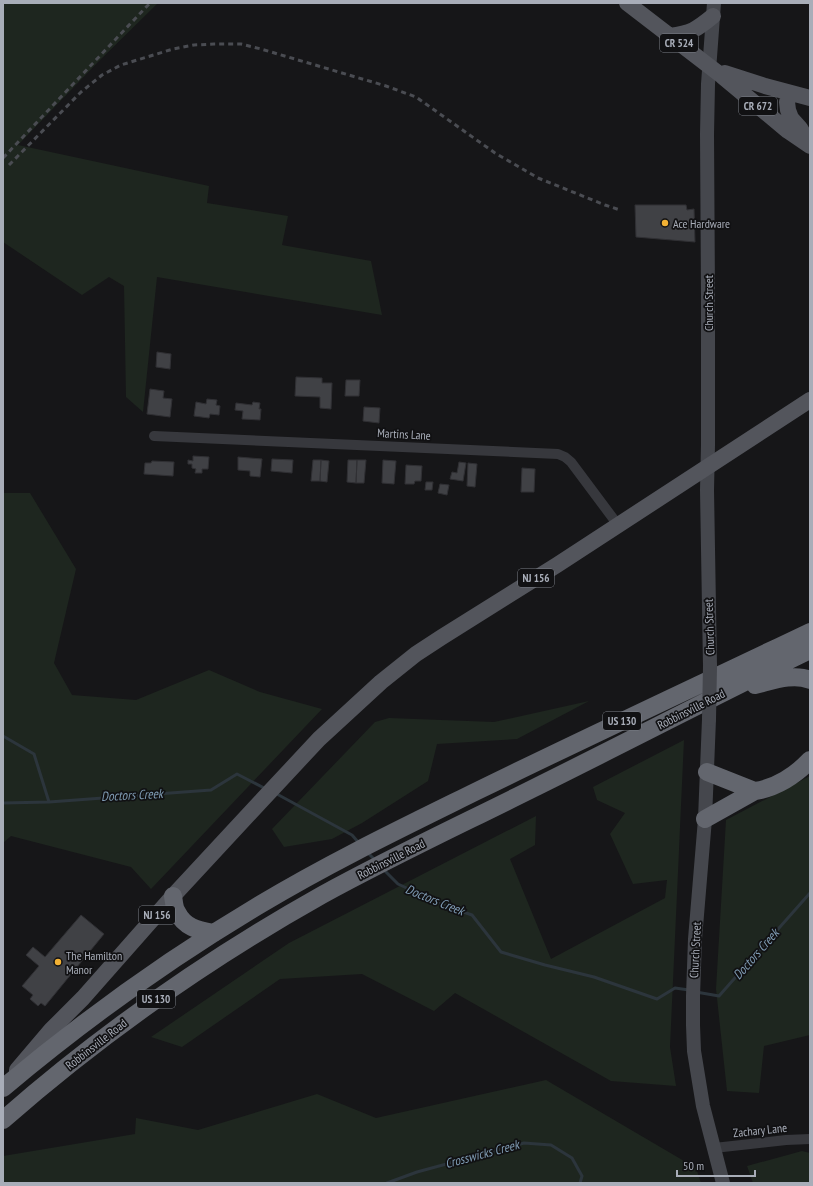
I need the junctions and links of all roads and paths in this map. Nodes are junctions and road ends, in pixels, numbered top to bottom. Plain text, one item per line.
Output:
1 (627, 3) edge
2 (713, 9) edge
3 (670, 36) junction
4 (709, 66) junction
5 (790, 93) junction
6 (810, 98) edge
7 (810, 146) edge
8 (810, 400) edge
9 (154, 436) dead end
10 (707, 466) junction
11 (618, 525) junction
12 (810, 632) edge
13 (810, 650) edge
14 (810, 680) edge
15 (723, 692) junction
16 (810, 760) edge
17 (707, 772) junction
18 (755, 791) junction
19 (705, 819) junction
20 (173, 896) junction
21 (214, 933) junction
22 (3, 1087) edge
23 (3, 1120) edge
24 (810, 1139) edge
25 (714, 1148) junction
26 (724, 1183) edge

1 - 3 main road, CR 524
2 - 3 main road
2 - 4 street, Church Street
3 - 4 main road, CR 524
4 - 5 main road, CR 524
4 - 7 main road, CR 672
4 - 10 street, Church Street
5 - 6 main road, CR 524
5 - 7 main road
8 - 10 main road, NJ 156
9 - 11 street, Martins Lane
10 - 11 main road, NJ 156
10 - 17 street, Church Street, bridge
11 - 20 main road, NJ 156
12 - 21 highway, Robbinsville Road / US 130
13 - 15 highway, Robbinsville Road / US 130
14 - 15 highway
15 - 23 highway, Robbinsville Road / US 130
16 - 18 highway
17 - 18 highway
17 - 19 street, Church Street
18 - 19 highway
19 - 25 street, Church Street
20 - 21 highway
20 - 22 main road, NJ 156
21 - 22 highway, Robbinsville Road / US 130
24 - 25 street, Zachary Lane
25 - 26 street, Church Street

